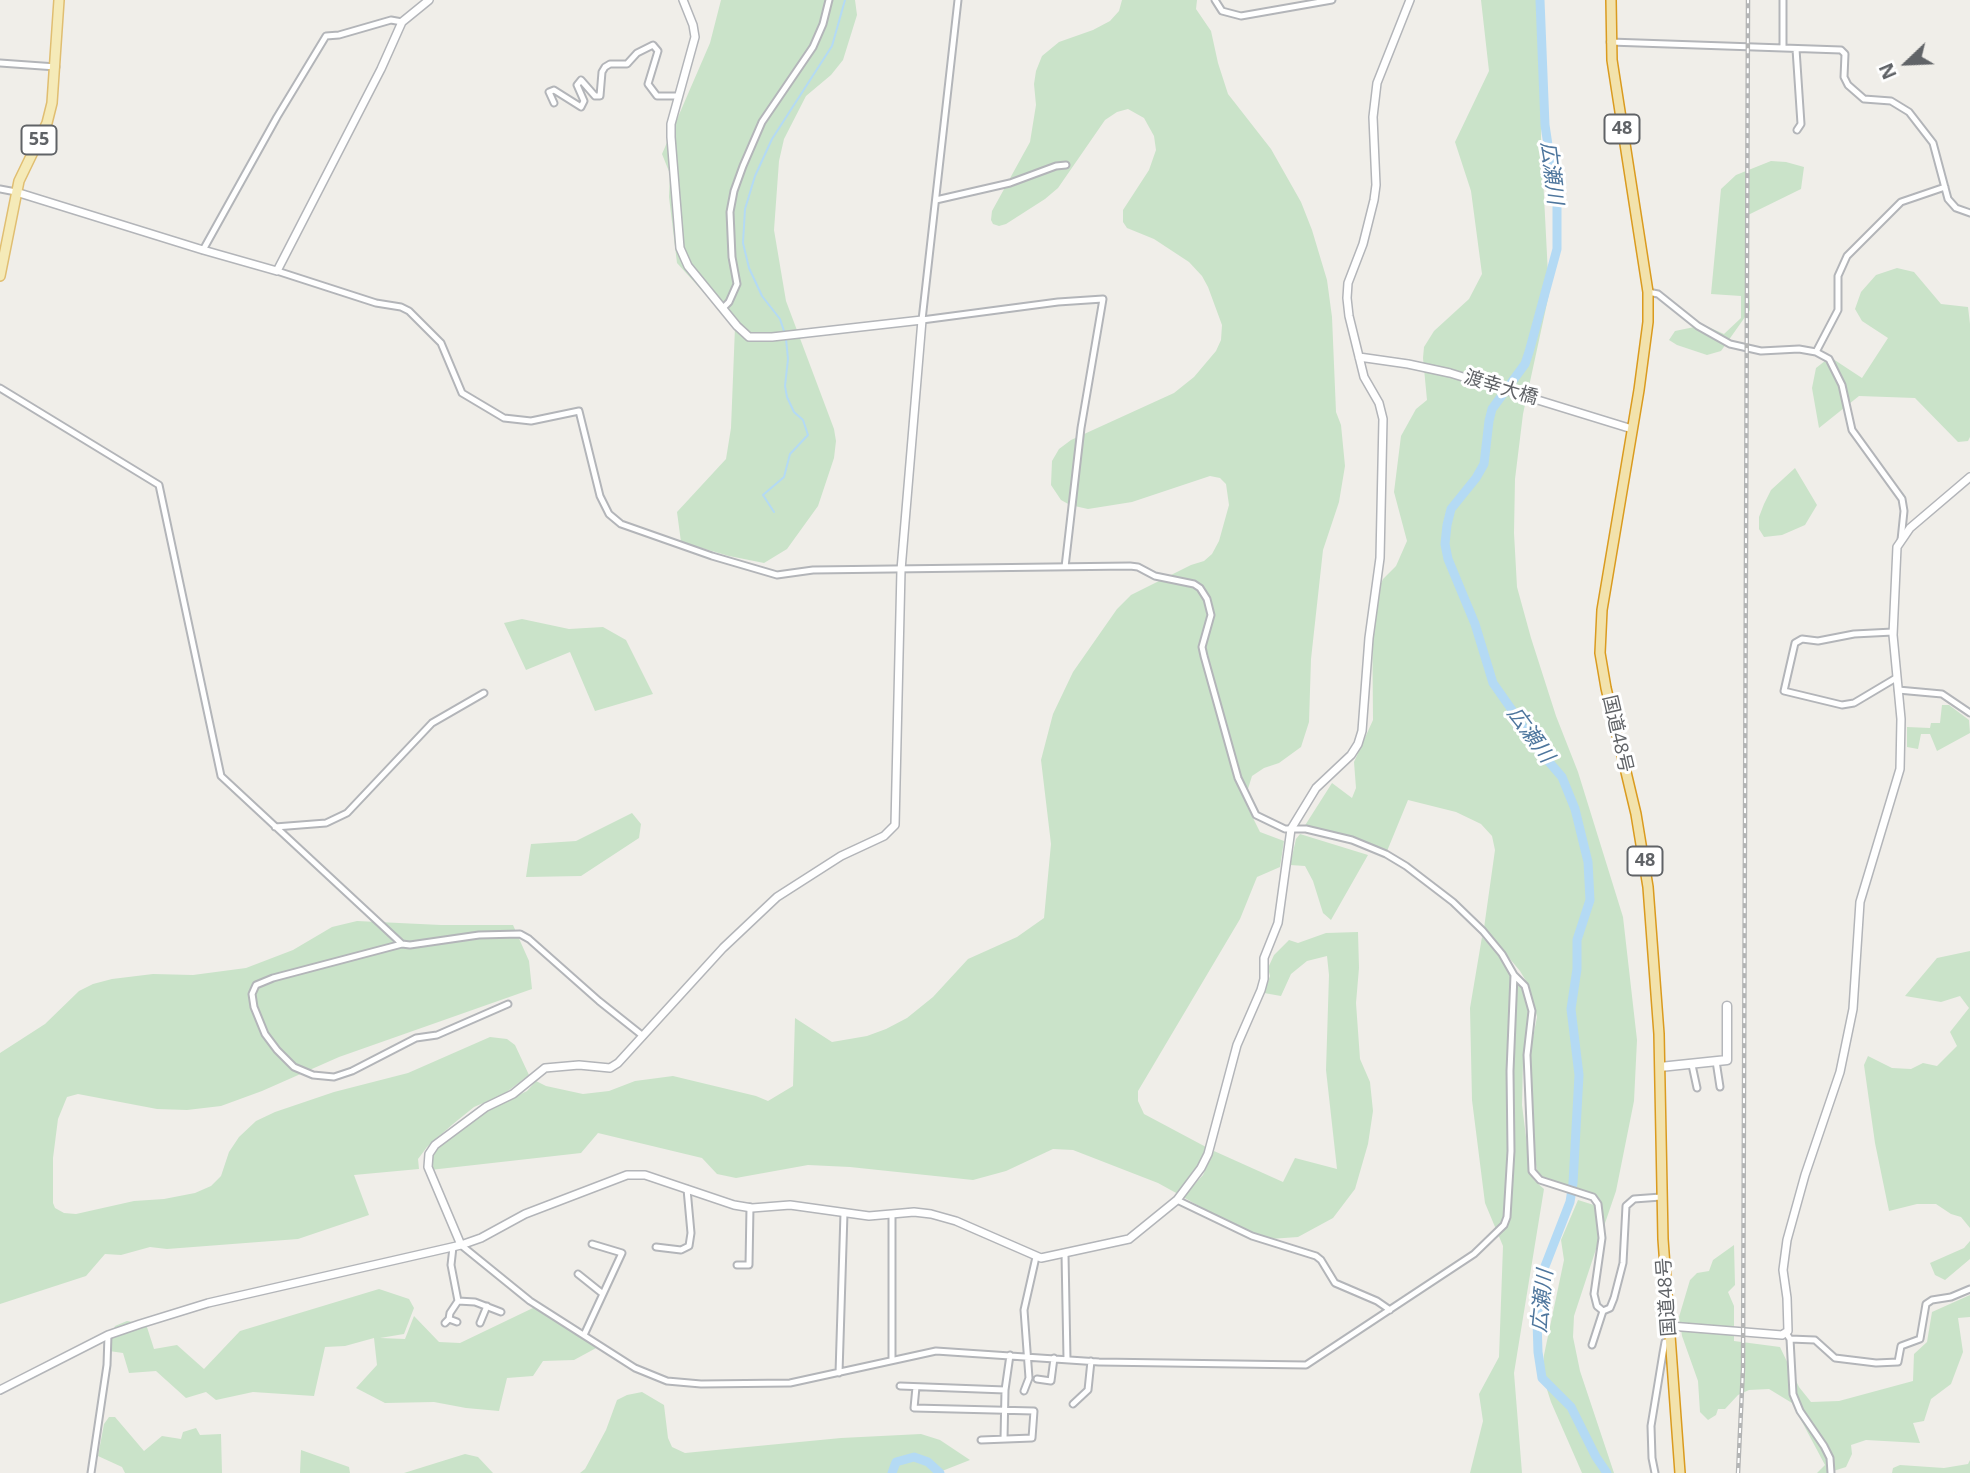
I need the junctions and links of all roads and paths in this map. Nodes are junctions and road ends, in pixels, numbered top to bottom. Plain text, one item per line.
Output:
1 (59, 0) edge
2 (429, 0) edge
3 (683, 0) edge
4 (829, 0) edge
5 (958, 0) edge
6 (1215, 0) edge
7 (1332, 0) edge
8 (1410, 0) edge
9 (1611, 0) edge
10 (1783, 0) edge
11 (402, 22) junction
12 (1610, 42) junction
13 (1783, 48) junction
14 (1796, 49) junction
15 (0, 63) edge
16 (56, 67) junction
17 (678, 96) junction
18 (554, 103) dead end
19 (1797, 130) dead end
20 (1066, 165) dead end
21 (1945, 187) junction
22 (0, 189) edge
23 (16, 192) junction
24 (936, 200) junction
25 (1970, 213) edge
26 (203, 250) junction
27 (277, 271) junction
28 (0, 276) edge
29 (1648, 292) junction
30 (723, 309) junction
31 (922, 320) junction
32 (1816, 352) junction
33 (1359, 358) junction
34 (0, 388) edge
35 (1632, 429) junction
36 (1970, 477) edge
37 (1901, 540) junction
38 (1065, 568) junction
39 (901, 570) junction
40 (1893, 632) junction
41 (1896, 678) junction
42 (1898, 690) junction
43 (484, 693) dead end
44 (1970, 713) edge
45 (275, 827) junction
46 (1291, 828) junction
47 (402, 944) junction
48 (1514, 975) junction
49 (508, 1004) dead end
50 (1727, 1006) dead end
51 (643, 1036) junction
52 (1716, 1061) junction
53 (1692, 1065) junction
54 (1660, 1068) junction
55 (1720, 1087) dead end
56 (1697, 1088) dead end
57 (687, 1189) junction
58 (1661, 1197) junction
59 (1177, 1200) junction
60 (750, 1208) junction
61 (844, 1213) junction
62 (892, 1214) junction
63 (592, 1244) dead end
64 (457, 1246) junction
65 (656, 1247) dead end
66 (1065, 1254) junction
67 (1036, 1257) junction
68 (452, 1265) junction
69 (737, 1265) dead end
70 (444, 1275) dead end
71 (578, 1275) dead end
72 (1970, 1289) edge
73 (603, 1294) junction
74 (458, 1301) junction
75 (486, 1306) junction
76 (1390, 1310) junction
77 (1603, 1311) junction
78 (501, 1312) dead end
79 (457, 1322) dead end
80 (480, 1323) dead end
81 (1670, 1326) junction
82 (108, 1335) junction
83 (584, 1335) junction
84 (1788, 1336) junction
85 (1670, 1342) junction
86 (1592, 1345) dead end
87 (1010, 1355) junction
88 (1027, 1357) junction
89 (1054, 1358) junction
90 (1067, 1359) junction
91 (892, 1360) junction
92 (1091, 1361) junction
93 (839, 1373) junction
94 (1037, 1378) dead end
95 (900, 1386) dead end
96 (916, 1387) junction
97 (0, 1390) edge
98 (1004, 1390) junction
99 (1024, 1391) dead end
100 (1073, 1404) dead end
101 (1004, 1410) junction
102 (1003, 1439) junction
103 (981, 1440) dead end
104 (91, 1473) edge
105 (1655, 1473) edge
106 (1680, 1473) edge
107 (1831, 1473) edge

1 - 16 main road, 55
2 - 11 street
3 - 17 street
4 - 30 street
5 - 24 street
6 - 7 street
8 - 33 street
9 - 12 highway, 国道48号 / 48
10 - 13 street
11 - 26 street
11 - 27 street
12 - 13 street
12 - 29 highway, 国道48号 / 48
13 - 14 street
14 - 19 street
14 - 21 street
15 - 16 street
16 - 23 main road, 55
17 - 18 street
17 - 30 street
20 - 24 street
21 - 25 street
21 - 32 street
22 - 23 street
23 - 26 street
23 - 28 main road, 55
24 - 31 street
26 - 27 street
27 - 39 street
29 - 32 street
29 - 35 highway, 国道48号 / 48
30 - 31 street
31 - 38 street
31 - 39 street
32 - 37 street
33 - 35 street, 渡幸大橋
33 - 46 street
34 - 45 street
35 - 54 highway, 国道48号 / 48
36 - 37 street
37 - 40 street
38 - 39 street
38 - 46 street
39 - 51 street
40 - 41 street
40 - 41 street
41 - 42 street
42 - 44 street
42 - 84 street
43 - 45 street
45 - 47 street
46 - 48 street
46 - 59 street
47 - 49 street
47 - 51 street
48 - 76 street
48 - 77 street
50 - 52 main road
51 - 64 street
52 - 53 main road
52 - 55 street
53 - 54 main road
53 - 56 street
54 - 58 highway, 国道48号 / 48
57 - 60 street
57 - 64 street
57 - 65 street
58 - 77 street
58 - 81 highway, 国道48号 / 48
59 - 66 street
59 - 76 street
60 - 61 street
60 - 69 street
61 - 62 street
61 - 93 street
62 - 67 street
62 - 91 street
63 - 73 street
64 - 68 street
64 - 82 street
64 - 83 street
66 - 67 street
66 - 90 street
67 - 88 street
68 - 70 street
68 - 74 street
71 - 73 street
72 - 84 street
73 - 83 street
74 - 75 street
74 - 79 street
75 - 78 street
75 - 80 street
76 - 92 street
77 - 86 street
81 - 84 street
81 - 85 highway, 国道48号 / 48
82 - 97 street
82 - 104 street
83 - 93 street
84 - 107 street
85 - 105 street
85 - 106 highway, 国道48号 / 48
87 - 88 street
87 - 91 street
87 - 98 street
88 - 89 street
88 - 99 street
89 - 90 street
89 - 94 street
90 - 92 street
91 - 93 street
92 - 100 street
95 - 96 street
96 - 98 street
96 - 101 street
98 - 101 street
101 - 102 street
101 - 102 street
102 - 103 street

